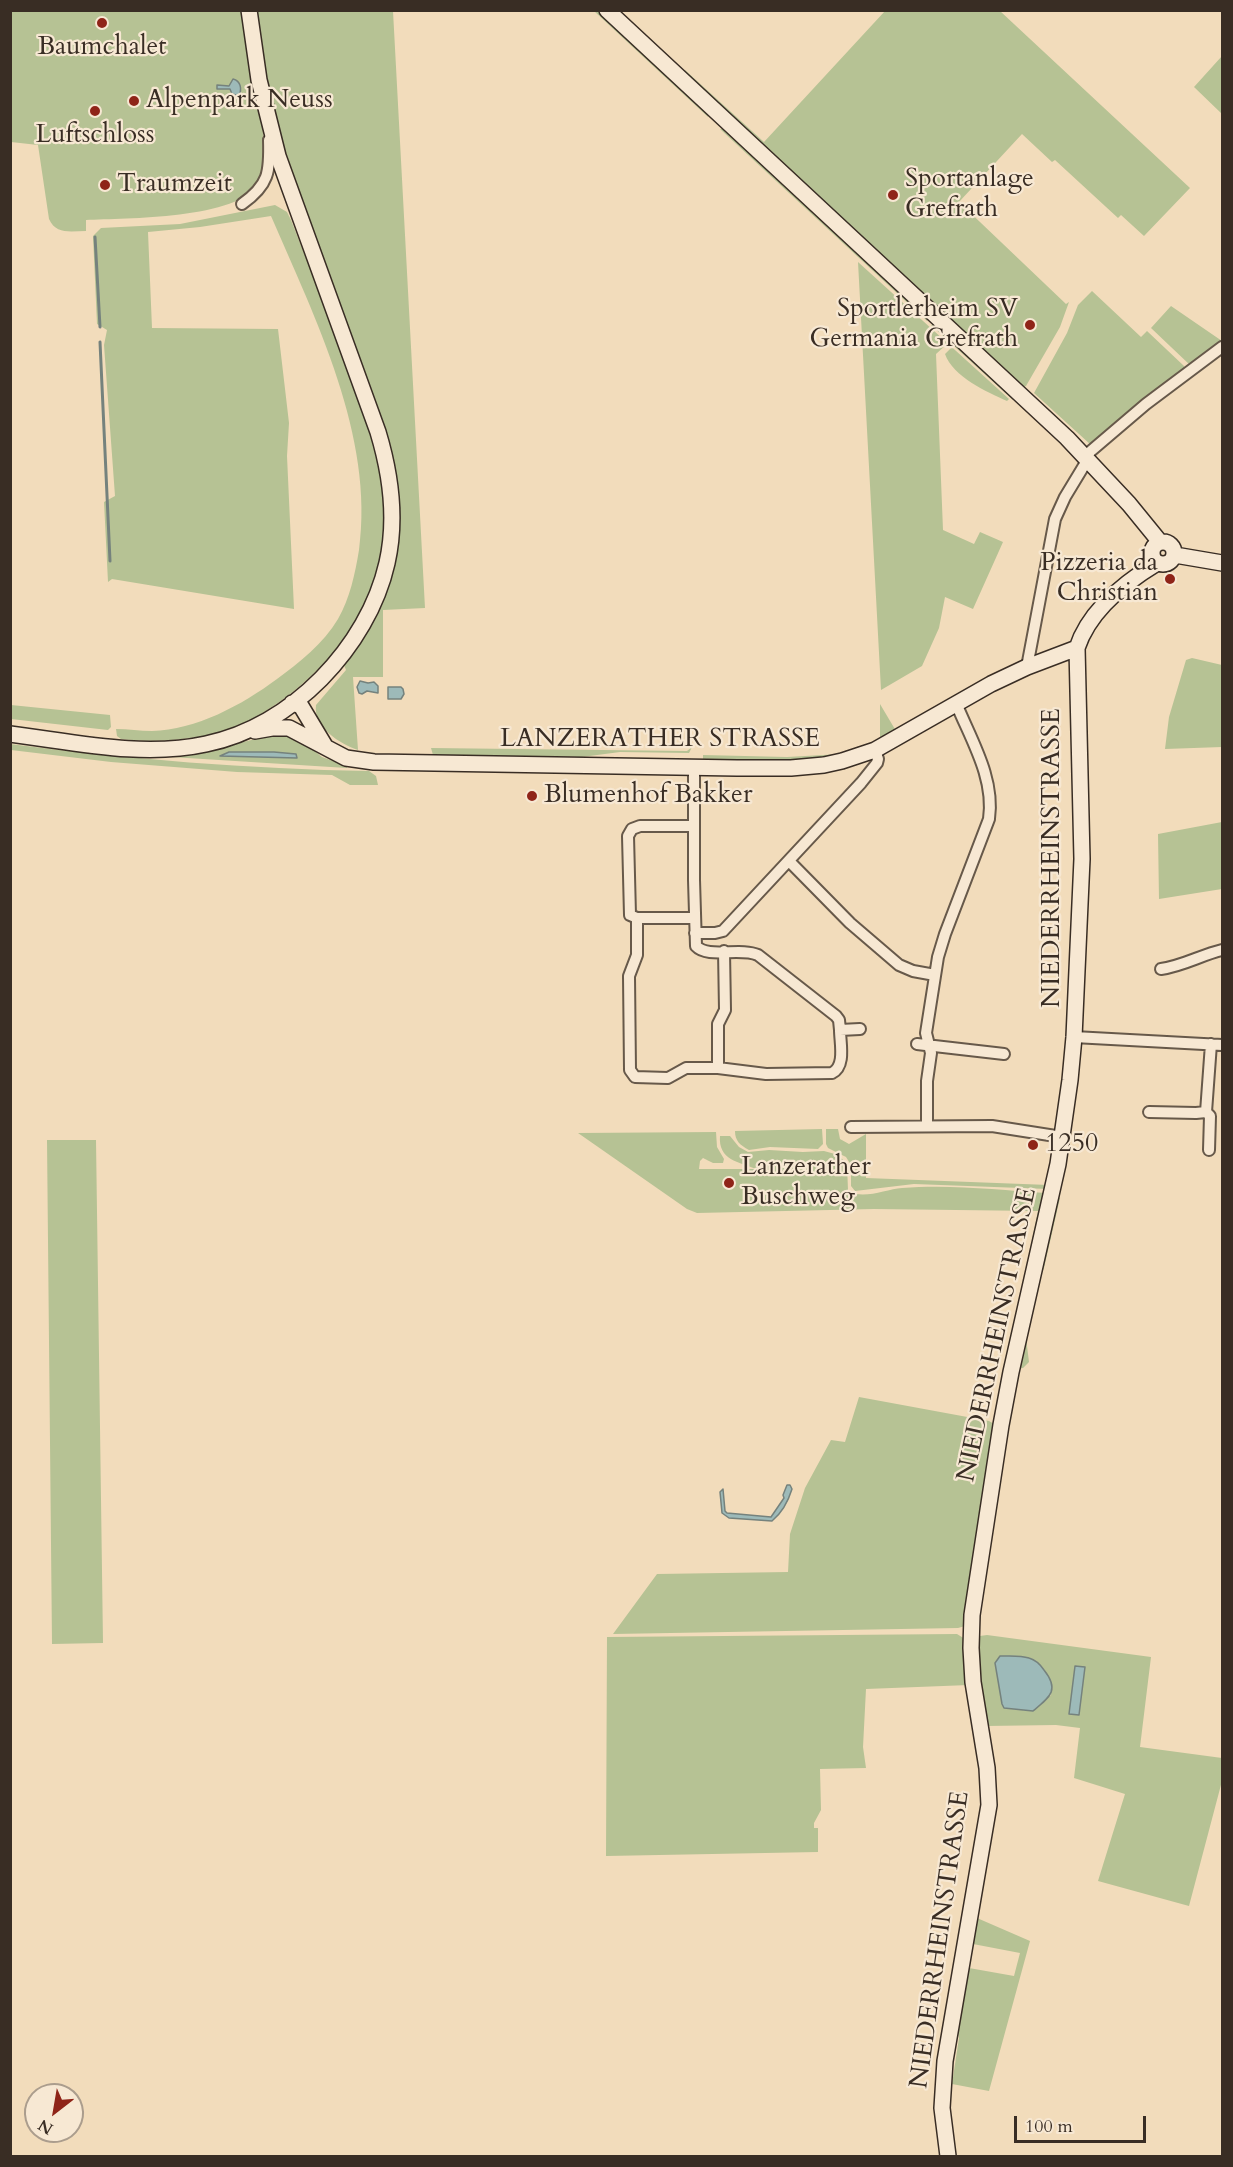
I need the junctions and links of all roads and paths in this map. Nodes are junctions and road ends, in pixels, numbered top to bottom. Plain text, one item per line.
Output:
1 (249, 10) edge
2 (607, 10) edge
3 (268, 122) junction
4 (242, 204) dead end
5 (1222, 347) edge
6 (1086, 458) junction
7 (1160, 542) junction
8 (1175, 555) junction
9 (1222, 562) edge
10 (1157, 563) junction
11 (1077, 648) junction
12 (1027, 667) junction
13 (956, 703) junction
14 (292, 704) junction
15 (10, 734) edge
16 (306, 736) junction
17 (231, 737) junction
18 (327, 748) junction
19 (875, 750) junction
20 (694, 768) junction
21 (693, 826) junction
22 (789, 861) junction
23 (637, 918) junction
24 (694, 918) junction
25 (695, 933) junction
26 (1222, 950) edge
27 (724, 951) junction
28 (1161, 969) dead end
29 (935, 975) junction
30 (860, 1029) dead end
31 (840, 1030) junction
32 (1074, 1037) junction
33 (917, 1044) dead end
34 (1217, 1045) edge
35 (930, 1046) junction
36 (1004, 1054) dead end
37 (718, 1068) junction
38 (1149, 1112) dead end
39 (1206, 1112) junction
40 (927, 1126) junction
41 (851, 1127) dead end
42 (1062, 1137) junction
43 (1209, 1150) dead end
44 (947, 2151) edge

1 - 3 main road
2 - 6 main road
3 - 4 street
3 - 14 main road
5 - 6 street
6 - 7 main road
6 - 12 street
7 - 8 main road
7 - 10 main road
8 - 9 main road
8 - 10 main road
10 - 11 main road, NIEDERRHEINSTRASSE
11 - 12 main road, LANZERATHER STRASSE
11 - 32 main road, NIEDERRHEINSTRASSE
12 - 13 main road, LANZERATHER STRASSE
13 - 19 main road, LANZERATHER STRASSE
13 - 29 street
14 - 16 main road
14 - 17 main road
14 - 18 main road
15 - 17 main road
16 - 17 main road, LANZERATHER STRASSE
16 - 18 main road, LANZERATHER STRASSE
18 - 20 main road, LANZERATHER STRASSE
19 - 20 main road, LANZERATHER STRASSE
19 - 22 street
20 - 21 street
21 - 23 street
21 - 24 street
22 - 25 street
22 - 29 street
23 - 24 street
23 - 37 street
24 - 25 street
25 - 27 street
26 - 28 street
27 - 31 street
27 - 37 street
29 - 35 street
30 - 31 street
31 - 37 street
32 - 34 street
32 - 42 main road, NIEDERRHEINSTRASSE
33 - 35 street
34 - 39 street
35 - 36 street
35 - 40 street
38 - 39 street
39 - 43 street
40 - 41 street
40 - 42 street
42 - 44 main road, NIEDERRHEINSTRASSE

